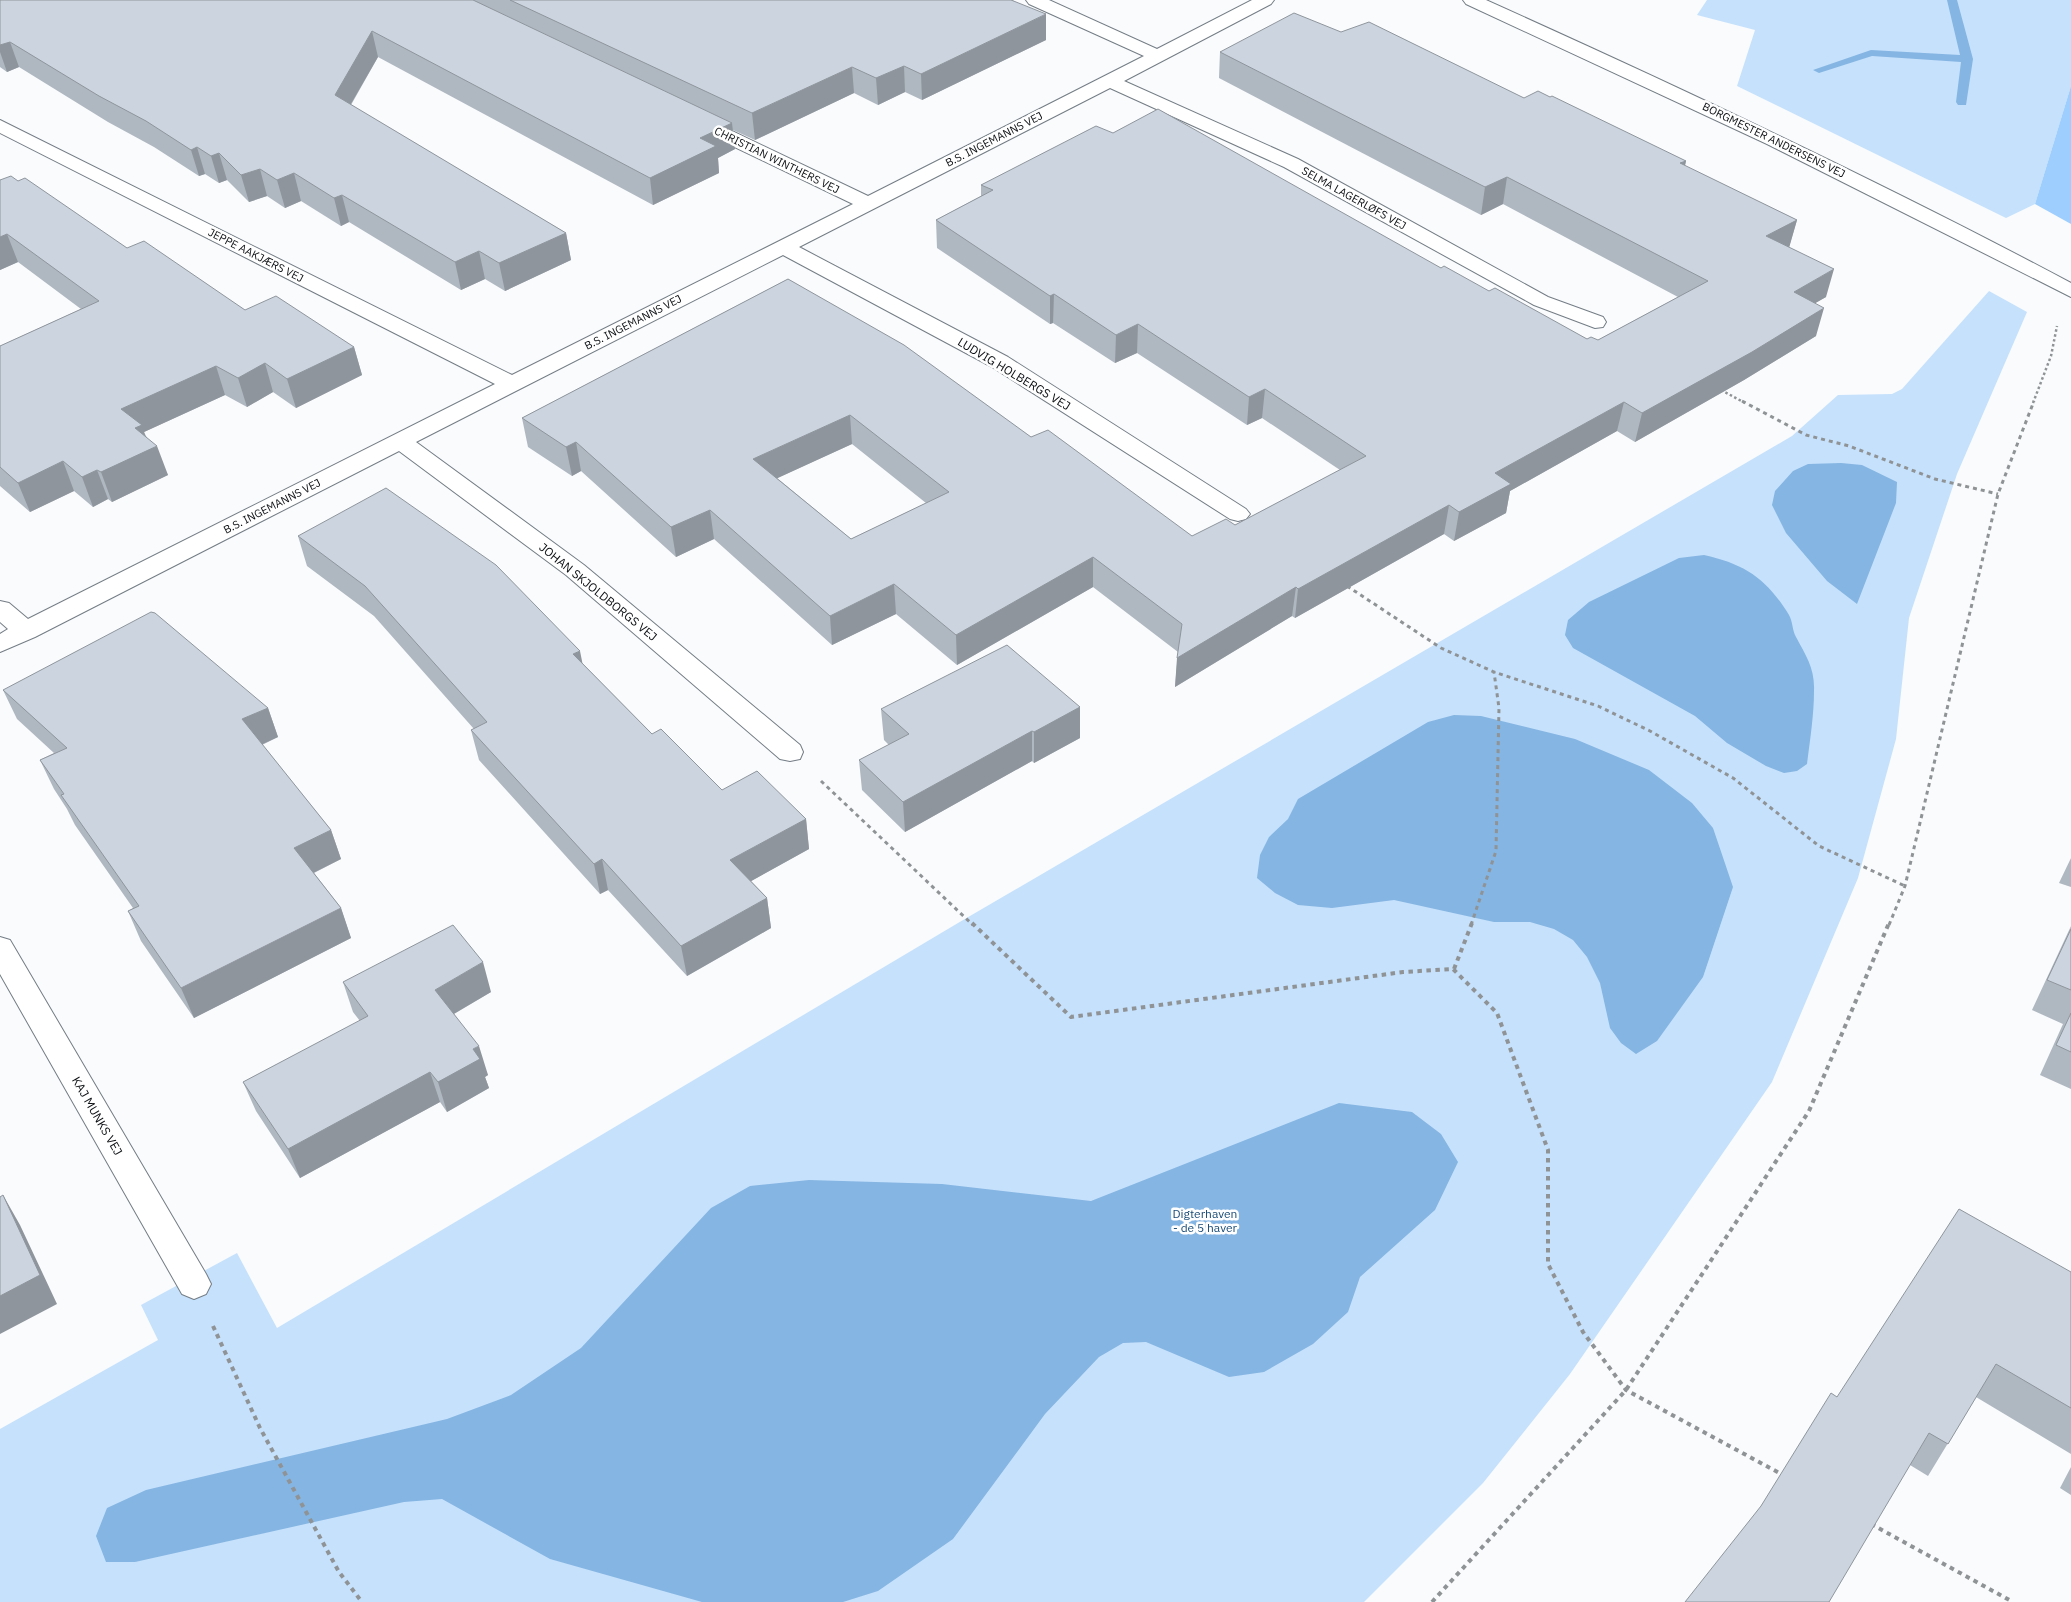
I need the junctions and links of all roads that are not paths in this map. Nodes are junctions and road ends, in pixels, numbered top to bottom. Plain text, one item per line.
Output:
1 (1035, 0) edge
2 (1265, 0) edge
3 (1472, 0) edge
4 (1158, 56) junction
5 (1110, 81) junction
6 (682, 114) edge
7 (0, 126) edge
8 (867, 204) junction
9 (782, 246) junction
10 (2069, 285) edge
11 (1595, 322) dead end
12 (512, 384) junction
13 (400, 441) junction
14 (1238, 514) dead end
15 (0, 609) edge
16 (26, 631) junction
17 (0, 644) edge
18 (790, 752) road end
19 (0, 948) edge
20 (194, 1284) road end

1 - 4 street
2 - 4 street, B.S. INGEMANNS VEJ
3 - 10 street, BORGMESTER ANDERSENS VEJ
4 - 5 street, B.S. INGEMANNS VEJ
5 - 8 street, B.S. INGEMANNS VEJ
5 - 11 street, SELMA LAGERLØFS VEJ
6 - 8 street, CHRISTIAN WINTHERS VEJ
7 - 12 street, JEPPE AAKJÆRS VEJ
8 - 9 street, B.S. INGEMANNS VEJ
9 - 12 street, B.S. INGEMANNS VEJ
9 - 14 street, LUDVIG HOLBERGS VEJ
12 - 13 street, B.S. INGEMANNS VEJ
13 - 16 street, B.S. INGEMANNS VEJ
13 - 18 street, JOHAN SKJOLDBORGS VEJ
15 - 16 street
16 - 17 street, B.S. INGEMANNS VEJ
19 - 20 street, KAJ MUNKS VEJ

